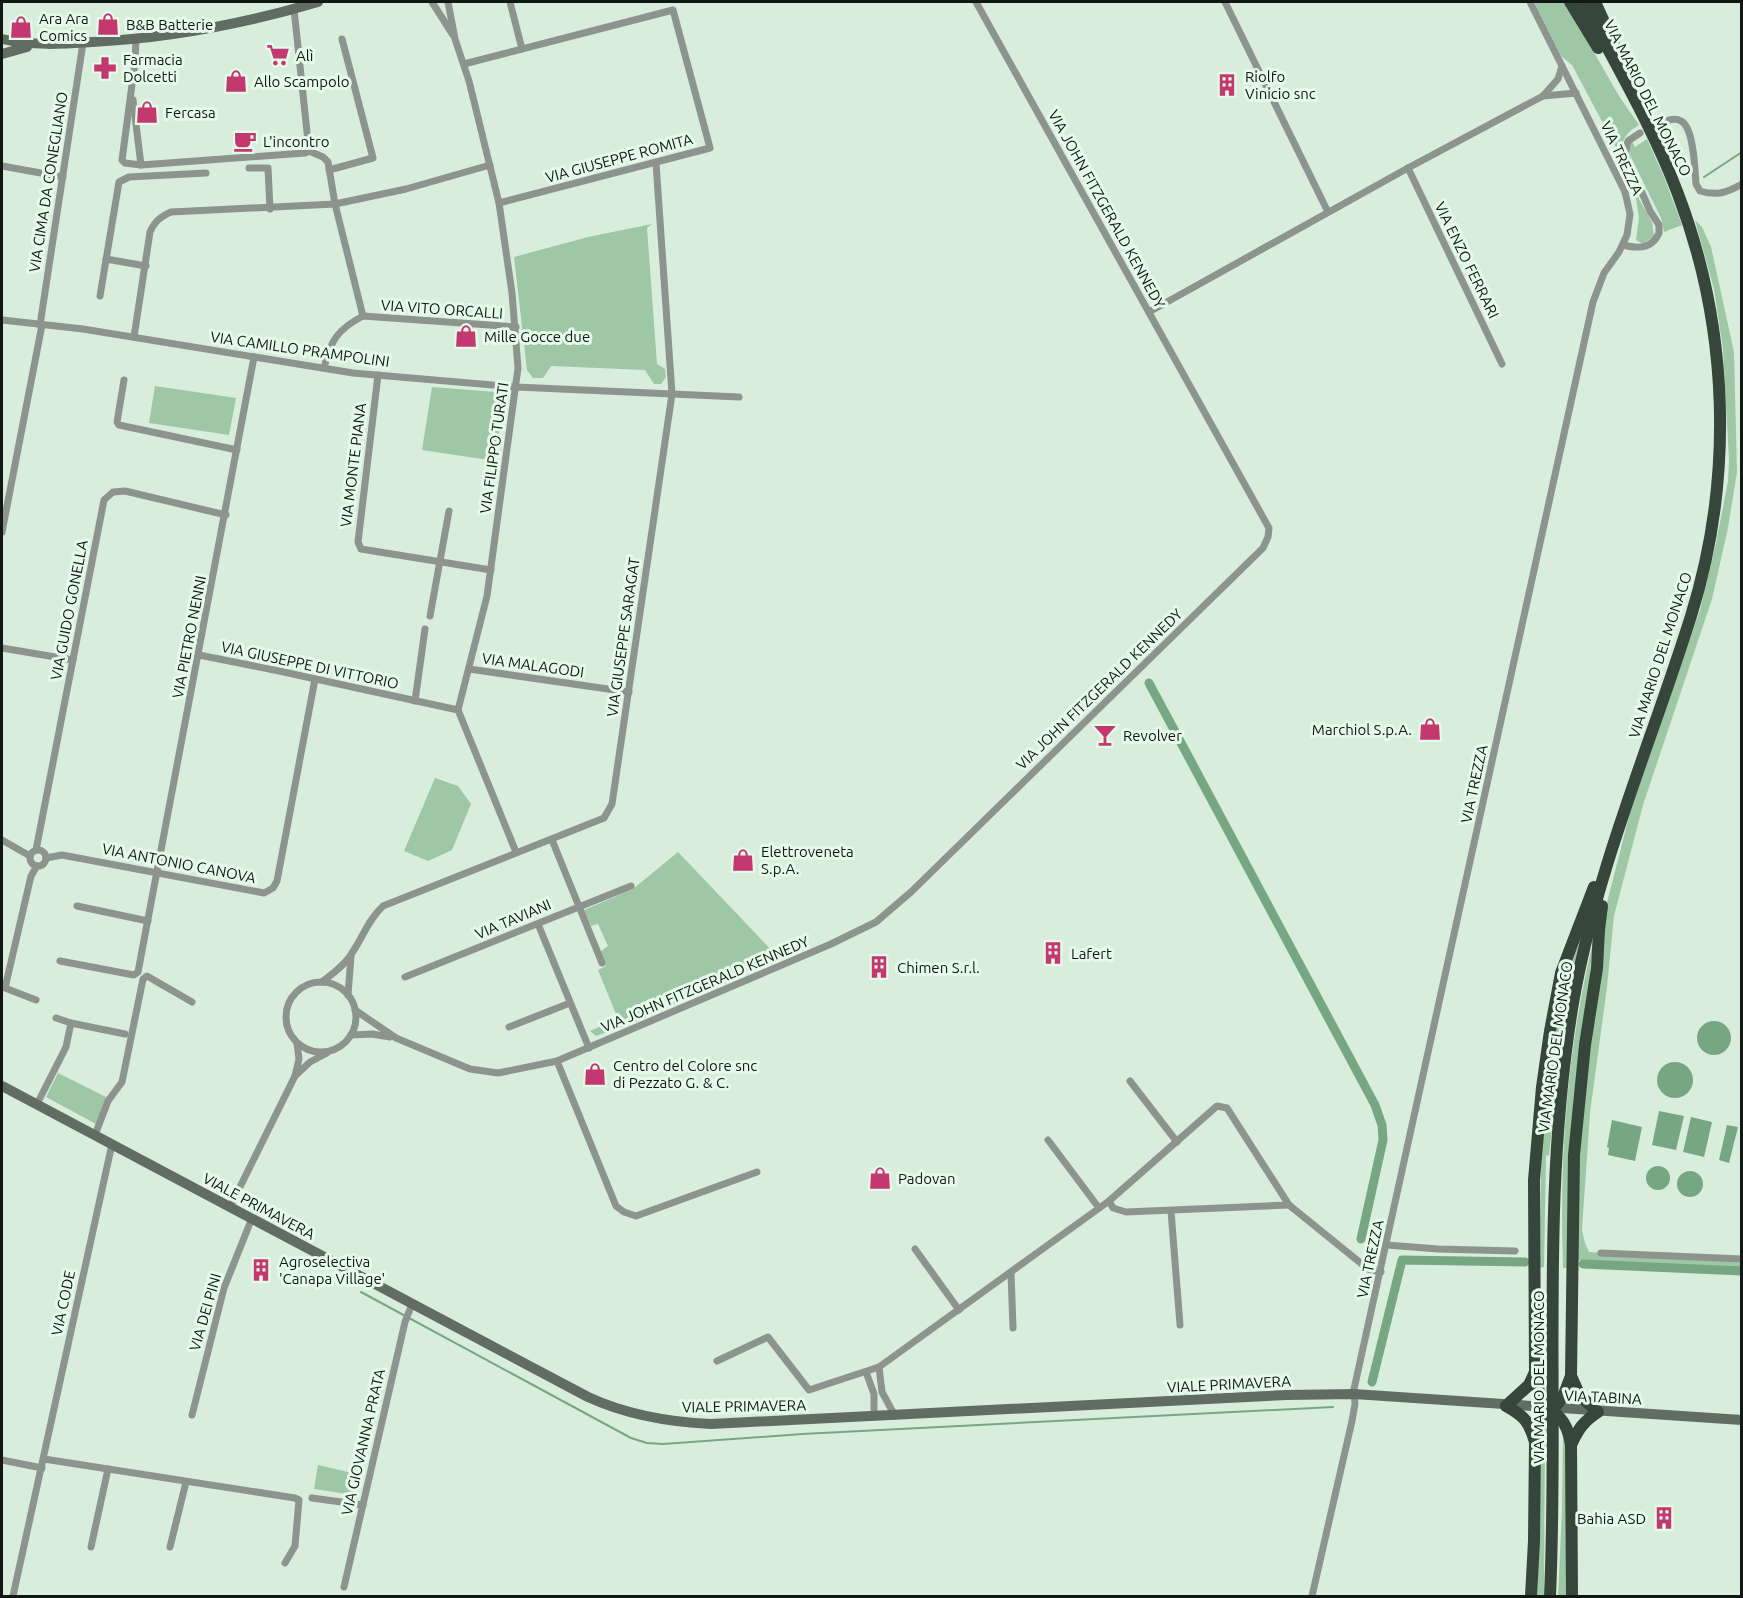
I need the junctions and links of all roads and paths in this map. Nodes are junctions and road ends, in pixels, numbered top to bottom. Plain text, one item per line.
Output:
1 (318, 2) edge
2 (448, 2) edge
3 (510, 2) edge
4 (976, 2) edge
5 (1225, 2) edge
6 (1530, 2) edge
7 (1570, 2) edge
8 (1583, 2) edge
9 (1595, 2) edge
10 (434, 3) edge
11 (294, 9) junction
12 (2, 39) edge
13 (136, 39) junction
14 (342, 39) dead end
15 (455, 39) junction
16 (83, 43) junction
17 (42, 44) junction
18 (522, 49) junction
19 (2, 54) edge
20 (464, 64) junction
21 (1562, 66) junction
22 (1571, 83) junction
23 (1552, 87) junction
24 (132, 88) junction
25 (1576, 93) junction
26 (1630, 93) junction
27 (1561, 94) junction
28 (1543, 96) junction
29 (1658, 124) dead end
30 (1640, 134) dead end
31 (309, 151) junction
32 (656, 163) junction
33 (141, 165) junction
34 (490, 165) junction
35 (2, 166) edge
36 (329, 166) junction
37 (249, 168) dead end
38 (1407, 168) junction
39 (206, 173) dead end
40 (63, 177) junction
41 (1742, 184) edge
42 (499, 203) junction
43 (335, 204) junction
44 (270, 209) junction
45 (1328, 212) junction
46 (1623, 245) junction
47 (106, 259) junction
48 (146, 266) junction
49 (99, 296) dead end
50 (1149, 312) junction
51 (363, 316) junction
52 (2, 320) edge
53 (41, 325) junction
54 (516, 327) junction
55 (134, 337) junction
56 (254, 357) junction
57 (1502, 364) dead end
58 (324, 368) junction
59 (378, 375) junction
60 (124, 380) dead end
61 (516, 387) junction
62 (672, 394) junction
63 (739, 397) dead end
64 (237, 450) junction
65 (449, 511) dead end
66 (226, 514) junction
67 (2, 532) edge
68 (441, 562) junction
69 (491, 570) junction
70 (430, 616) dead end
71 (425, 629) dead end
72 (2, 648) edge
73 (199, 655) junction
74 (73, 660) junction
75 (469, 669) junction
76 (315, 679) junction
77 (629, 692) junction
78 (415, 701) junction
79 (459, 710) junction
80 (1616, 837) junction
81 (2, 840) edge
82 (552, 840) junction
83 (36, 850) junction
84 (516, 852) junction
85 (30, 855) junction
86 (46, 858) junction
87 (37, 866) junction
88 (157, 873) junction
89 (631, 886) dead end
90 (579, 905) junction
91 (77, 906) dead end
92 (148, 921) junction
93 (538, 924) junction
94 (351, 955) junction
95 (60, 961) dead end
96 (602, 963) dead end
97 (405, 976) dead end
98 (322, 982) junction
99 (348, 995) junction
100 (36, 1000) dead end
101 (192, 1002) dead end
102 (570, 1004) junction
103 (355, 1010) junction
104 (56, 1018) dead end
105 (71, 1023) junction
106 (508, 1028) dead end
107 (125, 1034) dead end
108 (351, 1035) junction
109 (396, 1038) junction
110 (297, 1043) junction
111 (589, 1048) junction
112 (331, 1051) junction
113 (557, 1060) junction
114 (295, 1076) junction
115 (1130, 1081) dead end
116 (2, 1086) edge
117 (37, 1104) junction
118 (95, 1135) junction
119 (1048, 1140) dead end
120 (1177, 1142) junction
121 (112, 1144) junction
122 (757, 1172) dead end
123 (1109, 1201) junction
124 (1289, 1205) junction
125 (230, 1207) junction
126 (1100, 1208) junction
127 (1171, 1211) junction
128 (252, 1218) junction
129 (1387, 1245) junction
130 (915, 1249) dead end
131 (1515, 1251) dead end
132 (1600, 1253) dead end
133 (1742, 1259) edge
134 (1381, 1272) junction
135 (1011, 1273) junction
136 (411, 1306) junction
137 (959, 1310) junction
138 (1180, 1325) dead end
139 (1013, 1328) dead end
140 (717, 1361) dead end
141 (879, 1367) junction
142 (866, 1372) junction
143 (1535, 1372) junction
144 (1571, 1376) junction
145 (1354, 1394) junction
146 (1506, 1406) junction
147 (1553, 1409) junction
148 (1598, 1412) junction
149 (192, 1415) dead end
150 (894, 1416) junction
151 (874, 1417) junction
152 (1742, 1420) edge
153 (1535, 1442) junction
154 (1571, 1445) junction
155 (44, 1459) junction
156 (2, 1460) edge
157 (42, 1468) junction
158 (108, 1469) junction
159 (186, 1482) junction
160 (312, 1498) dead end
161 (363, 1505) junction
162 (92, 1547) dead end
163 (170, 1547) dead end
164 (285, 1563) dead end
165 (344, 1587) dead end
166 (13, 1596) edge
167 (1312, 1596) edge
168 (1531, 1596) edge
169 (1550, 1596) edge
170 (1572, 1596) edge

1 - 11 main road
2 - 15 street, VIA FILIPPO TURATI
3 - 18 street
4 - 50 street, VIA JOHN FITZGERALD KENNEDY
5 - 45 street
6 - 21 street, VIA TREZZA
7 - 26 highway
8 - 26 highway, VIA MARIO DEL MONACO
9 - 26 highway
10 - 15 street, VIA FILIPPO TURATI
11 - 13 main road
11 - 31 street
12 - 17 main road
12 - 19 main road
13 - 16 main road
13 - 24 street
14 - 36 street
15 - 20 street, VIA FILIPPO TURATI
16 - 17 main road
16 - 40 street, VIA CIMA DA CONEGLIANO
17 - 19 main road
18 - 20 street, VIA GIUSEPPE ROMITA
18 - 32 street, VIA GIUSEPPE ROMITA
20 - 34 street, VIA FILIPPO TURATI
21 - 22 street, VIA TREZZA
21 - 23 street
22 - 23 street
22 - 25 street, VIA TREZZA
22 - 27 street
23 - 28 street
24 - 33 street
24 - 33 street
25 - 27 street
25 - 46 street, VIA TREZZA
26 - 80 highway, VIA MARIO DEL MONACO
27 - 28 street
28 - 38 street
29 - 41 street
30 - 46 street
31 - 33 street
31 - 36 street
32 - 42 street, VIA GIUSEPPE ROMITA
32 - 62 street, VIA GIUSEPPE SARAGAT
34 - 42 street, VIA FILIPPO TURATI
34 - 43 street
35 - 40 street
36 - 43 street
37 - 44 street
38 - 45 street
38 - 57 street, VIA ENZO FERRARI
39 - 47 street
40 - 53 street, VIA CIMA DA CONEGLIANO
42 - 54 street, VIA FILIPPO TURATI
43 - 44 street
43 - 51 street
44 - 48 street
45 - 50 street
46 - 129 street, VIA TREZZA
47 - 48 street
47 - 49 street
48 - 55 street
50 - 111 street, VIA JOHN FITZGERALD KENNEDY
51 - 54 street, VIA VITO ORCALLI
51 - 58 street, VIA VITO ORCALLI
52 - 53 street, VIA CAMILLO PRAMPOLINI
53 - 55 street, VIA CAMILLO PRAMPOLINI
53 - 67 street, VIA CIMA DA CONEGLIANO
54 - 61 street, VIA FILIPPO TURATI
55 - 56 street, VIA CAMILLO PRAMPOLINI
56 - 58 street, VIA CAMILLO PRAMPOLINI
56 - 64 street, VIA PIETRO NENNI
58 - 59 street, VIA CAMILLO PRAMPOLINI
59 - 61 street, VIA CAMILLO PRAMPOLINI
59 - 68 street, VIA MONTE PIANA
60 - 64 street
61 - 62 street, VIA CAMILLO PRAMPOLINI
61 - 69 street, VIA FILIPPO TURATI
62 - 63 street, VIA CAMILLO PRAMPOLINI
62 - 77 street, VIA GIUSEPPE SARAGAT
64 - 66 street, VIA PIETRO NENNI
65 - 68 street
66 - 73 street, VIA PIETRO NENNI
66 - 74 street, VIA GUIDO GONELLA
68 - 69 street, VIA MONTE PIANA
68 - 70 street
69 - 75 street, VIA FILIPPO TURATI
71 - 78 street, VIA GIUSEPPE DI VITTORIO
72 - 74 street
73 - 76 street, VIA GIUSEPPE DI VITTORIO
73 - 88 street, VIA PIETRO NENNI
74 - 83 street, VIA GUIDO GONELLA
75 - 77 street, VIA MALAGODI
75 - 79 street, VIA FILIPPO TURATI
76 - 78 street, VIA GIUSEPPE DI VITTORIO
76 - 88 street, VIA ANTONIO CANOVA
77 - 82 street, VIA GIUSEPPE SARAGAT
78 - 79 street, VIA GIUSEPPE DI VITTORIO
79 - 84 street
80 - 143 highway
80 - 144 highway
80 - 169 highway, VIA MARIO DEL MONACO
81 - 85 street
82 - 84 street, VIA GIUSEPPE SARAGAT
82 - 90 street
83 - 85 street
83 - 86 street
84 - 94 street, VIA GIUSEPPE SARAGAT
85 - 87 street
86 - 87 street
86 - 88 street, VIA ANTONIO CANOVA
87 - 100 street
88 - 92 street, VIA PIETRO NENNI
89 - 90 street, VIA TAVIANI
90 - 93 street, VIA TAVIANI
90 - 96 street
91 - 92 street
92 - 95 street, VIA PIETRO NENNI
93 - 97 street, VIA TAVIANI
93 - 102 street
94 - 98 street, VIA GIUSEPPE SARAGAT
94 - 99 street, VIA GIUSEPPE SARAGAT
98 - 99 street
98 - 110 street
99 - 103 street
101 - 118 street
102 - 106 street
102 - 111 street
103 - 108 street
103 - 109 street, VIA JOHN FITZGERALD KENNEDY
104 - 105 street
105 - 107 street
105 - 117 street
108 - 109 street, VIA JOHN FITZGERALD KENNEDY
108 - 112 street
109 - 113 street, VIA JOHN FITZGERALD KENNEDY
110 - 112 street
110 - 114 street
111 - 113 street, VIA JOHN FITZGERALD KENNEDY
112 - 114 street
113 - 122 street
114 - 125 street
115 - 120 street
116 - 117 main road, VIALE PRIMAVERA
117 - 118 main road, VIALE PRIMAVERA
118 - 121 main road, VIALE PRIMAVERA
119 - 126 street
120 - 123 street
120 - 124 street
121 - 125 main road, VIALE PRIMAVERA
121 - 155 street, VIA CODE
123 - 126 street
123 - 127 street
124 - 127 street
124 - 134 street
125 - 128 main road, VIALE PRIMAVERA
126 - 135 street
127 - 138 street
128 - 136 main road, VIALE PRIMAVERA
128 - 149 street, VIA DEI PINI
129 - 131 street
129 - 134 street, VIA TREZZA
130 - 137 street
132 - 133 street
134 - 145 street, VIA TREZZA
135 - 137 street
135 - 139 street
136 - 151 main road, VIALE PRIMAVERA
136 - 161 street, VIA GIOVANNA PRATA
137 - 141 street
140 - 142 street
141 - 142 street
141 - 150 street
142 - 151 street
143 - 146 highway
143 - 147 highway
144 - 147 highway
144 - 148 highway
145 - 146 main road, VIA TABINA
145 - 150 main road, VIALE PRIMAVERA
145 - 167 street, VIA TREZZA
146 - 147 main road, VIA TABINA
146 - 153 highway
147 - 148 main road, VIA TABINA
147 - 153 highway
147 - 154 highway
148 - 152 main road, VIA TABINA
148 - 154 highway
150 - 151 main road, VIALE PRIMAVERA
153 - 168 highway
154 - 170 highway
155 - 157 street, VIA CODE
155 - 158 street
156 - 157 street
157 - 166 street, VIA CODE
158 - 159 street
158 - 162 street
159 - 163 street
159 - 164 street
160 - 161 street
161 - 165 street, VIA GIOVANNA PRATA

